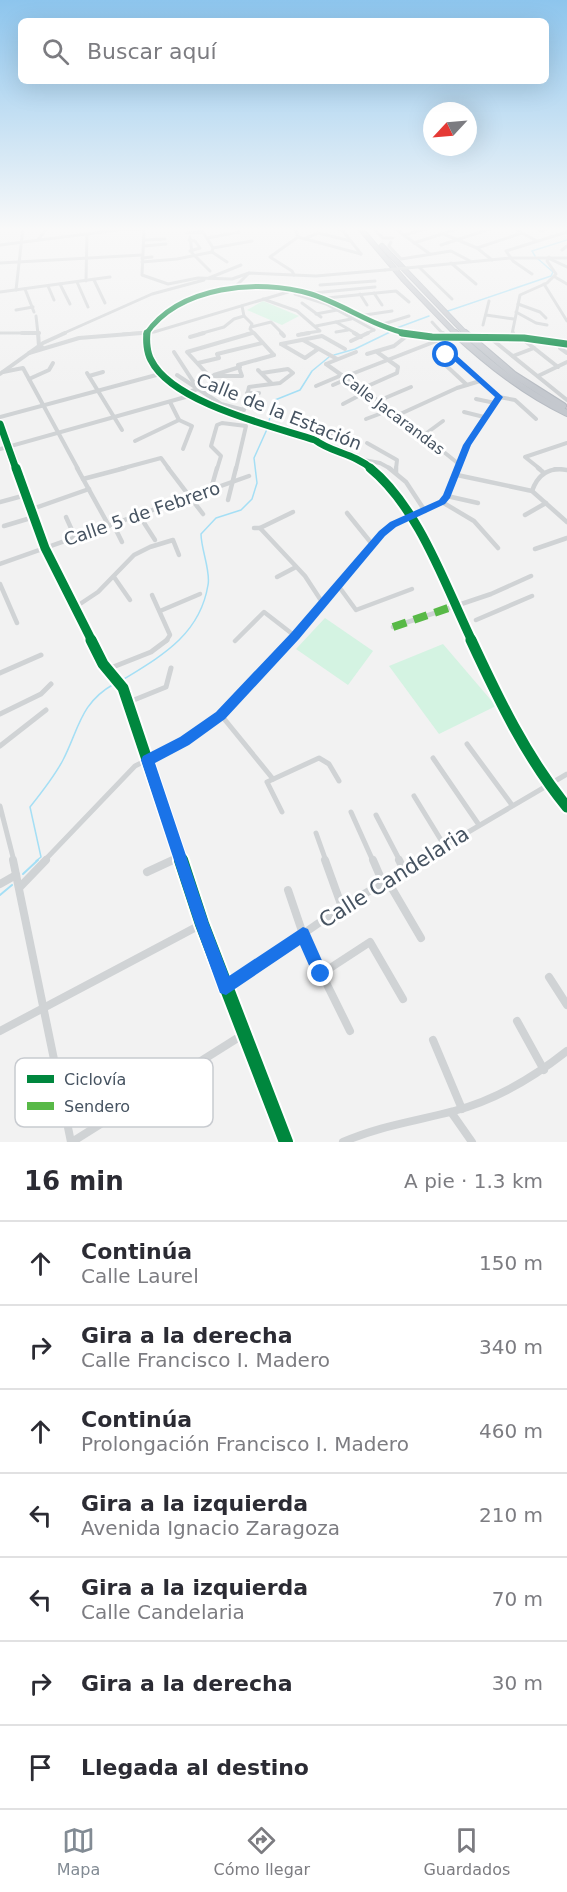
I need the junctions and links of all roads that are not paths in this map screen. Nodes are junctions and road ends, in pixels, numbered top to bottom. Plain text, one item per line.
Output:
1 (17, 281) edge
2 (80, 281) edge
3 (95, 281) edge
4 (158, 281) edge
5 (185, 281) edge
6 (197, 281) edge
7 (241, 281) edge
8 (370, 281) edge
9 (407, 281) edge
10 (414, 281) edge
11 (433, 281) edge
12 (473, 281) edge
13 (548, 281) edge
14 (77, 282) junction
15 (341, 283) junction
16 (60, 284) junction
17 (476, 284) dead end
18 (544, 284) junction
19 (320, 285) dead end
20 (48, 286) junction
21 (375, 287) dead end
22 (25, 289) junction
23 (16, 290) junction
24 (232, 290) junction
25 (291, 290) junction
26 (346, 290) junction
27 (0, 292) edge
28 (302, 292) junction
29 (284, 293) junction
30 (313, 293) junction
31 (374, 293) junction
32 (360, 294) junction
33 (347, 296) junction
34 (327, 298) junction
35 (263, 299) junction
36 (452, 299) dead end
37 (54, 300) dead end
38 (489, 301) dead end
39 (351, 302) dead end
40 (409, 302) dead end
41 (105, 303) dead end
42 (302, 303) dead end
43 (70, 304) dead end
44 (332, 304) junction
45 (518, 304) junction
46 (367, 305) dead end
47 (382, 305) dead end
48 (242, 306) junction
49 (33, 307) junction
50 (88, 307) dead end
51 (16, 310) dead end
52 (337, 310) junction
53 (392, 311) dead end
54 (349, 312) junction
55 (516, 312) junction
56 (316, 314) junction
57 (486, 315) junction
58 (244, 316) junction
59 (409, 316) dead end
60 (321, 318) dead end
61 (546, 318) dead end
62 (351, 319) junction
63 (514, 319) junction
64 (567, 321) edge
65 (336, 322) junction
66 (432, 322) dead end
67 (483, 325) dead end
68 (547, 325) dead end
69 (316, 326) junction
70 (377, 326) junction
71 (251, 327) junction
72 (348, 330) junction
73 (336, 332) dead end
74 (0, 333) edge
75 (39, 333) junction
76 (252, 333) junction
77 (146, 334) junction
78 (408, 335) junction
79 (284, 336) dead end
80 (190, 337) dead end
81 (361, 337) junction
82 (476, 337) dead end
83 (489, 337) junction
84 (512, 337) junction
85 (520, 337) junction
86 (444, 338) junction
87 (453, 338) dead end
88 (302, 340) junction
89 (351, 341) dead end
90 (262, 343) junction
91 (567, 344) edge
92 (39, 346) junction
93 (534, 348) junction
94 (560, 348) dead end
95 (44, 349) junction
96 (318, 349) junction
97 (345, 349) dead end
98 (174, 352) dead end
99 (356, 352) dead end
100 (377, 352) junction
101 (29, 353) junction
102 (567, 353) edge
103 (367, 354) dead end
104 (513, 356) junction
105 (337, 359) junction
106 (387, 359) junction
107 (567, 362) edge
108 (53, 363) dead end
109 (198, 363) junction
110 (240, 367) junction
111 (558, 367) junction
112 (13, 368) junction
113 (104, 372) dead end
114 (2, 373) edge
115 (160, 374) junction
116 (177, 375) dead end
117 (209, 376) junction
118 (538, 376) junction
119 (345, 377) junction
120 (29, 379) junction
121 (480, 381) junction
122 (271, 383) junction
123 (333, 385) dead end
124 (467, 385) junction
125 (316, 386) dead end
126 (411, 387) dead end
127 (361, 388) junction
128 (198, 389) junction
129 (97, 390) junction
130 (366, 392) junction
131 (247, 393) junction
132 (259, 393) dead end
133 (187, 395) junction
134 (500, 397) junction
135 (476, 399) dead end
136 (567, 400) edge
137 (216, 401) junction
138 (170, 402) junction
139 (378, 402) junction
140 (495, 403) junction
141 (343, 404) dead end
142 (43, 405) junction
143 (219, 408) junction
144 (567, 408) edge
145 (390, 410) junction
146 (464, 412) dead end
147 (567, 413) edge
148 (398, 415) junction
149 (231, 416) dead end
150 (0, 417) edge
151 (113, 417) junction
152 (484, 417) junction
153 (366, 418) dead end
154 (536, 419) dead end
155 (179, 420) junction
156 (443, 421) dead end
157 (0, 424) edge
158 (122, 430) dead end
159 (341, 431) dead end
160 (57, 433) junction
161 (424, 435) junction
162 (315, 440) junction
163 (135, 441) dead end
164 (367, 442) dead end
165 (567, 443) edge
166 (9, 446) junction
167 (0, 448) edge
168 (183, 449) dead end
169 (356, 459) junction
170 (460, 465) junction
171 (567, 470) edge
172 (543, 472) junction
173 (396, 473) junction
174 (457, 475) junction
175 (249, 476) dead end
176 (84, 479) junction
177 (232, 483) junction
178 (88, 489) junction
179 (211, 489) junction
180 (532, 491) junction
181 (26, 495) junction
182 (190, 496) junction
183 (447, 496) junction
184 (228, 500) dead end
185 (0, 502) edge
186 (442, 502) junction
187 (478, 503) dead end
188 (546, 503) junction
189 (32, 509) junction
190 (425, 511) junction
191 (294, 512) dead end
192 (347, 513) dead end
193 (203, 514) dead end
194 (139, 515) junction
195 (412, 516) junction
196 (525, 516) dead end
197 (34, 517) junction
198 (66, 517) dead end
199 (567, 522) edge
200 (111, 525) junction
201 (4, 526) dead end
202 (254, 528) dead end
203 (260, 528) junction
204 (75, 537) junction
205 (567, 538) edge
206 (155, 540) dead end
207 (122, 542) dead end
208 (372, 544) junction
209 (45, 548) junction
210 (498, 548) dead end
211 (535, 549) dead end
212 (179, 555) dead end
213 (0, 564) edge
214 (296, 567) junction
215 (531, 576) dead end
216 (114, 577) junction
217 (277, 577) dead end
218 (0, 584) edge
219 (337, 584) junction
220 (412, 589) dead end
221 (201, 594) dead end
222 (152, 595) dead end
223 (532, 596) dead end
224 (130, 600) dead end
225 (322, 602) junction
226 (454, 606) junction
227 (74, 608) junction
228 (160, 611) junction
229 (476, 620) dead end
230 (17, 623) dead end
231 (393, 627) dead end
232 (295, 636) junction
233 (235, 641) dead end
234 (41, 655) dead end
235 (108, 669) junction
236 (171, 669) dead end
237 (0, 673) edge
238 (51, 684) dead end
239 (129, 702) junction
240 (46, 710) dead end
241 (0, 714) edge
242 (220, 716) junction
243 (467, 744) dead end
244 (0, 746) edge
245 (432, 758) dead end
246 (148, 760) junction
247 (566, 777) edge
248 (273, 779) junction
249 (339, 781) dead end
250 (549, 785) junction
251 (414, 796) dead end
252 (512, 805) junction
253 (0, 806) edge
254 (567, 807) edge
255 (282, 812) dead end
256 (351, 812) dead end
257 (376, 815) dead end
258 (479, 825) junction
259 (316, 833) dead end
260 (444, 846) junction
261 (181, 856) junction
262 (404, 870) junction
263 (147, 872) dead end
264 (16, 875) junction
265 (385, 882) junction
266 (0, 884) edge
267 (20, 887) junction
268 (288, 890) dead end
269 (342, 907) junction
270 (202, 924) junction
271 (303, 934) junction
272 (421, 938) dead end
273 (321, 974) junction
274 (549, 977) dead end
275 (226, 987) junction
276 (404, 999) dead end
277 (567, 1005) edge
278 (44, 1008) junction
279 (517, 1021) dead end
280 (0, 1031) edge
281 (350, 1031) dead end
282 (243, 1034) junction
283 (433, 1040) dead end
284 (567, 1051) edge
285 (54, 1058) edge
286 (205, 1058) edge
287 (544, 1070) junction
288 (462, 1109) junction
289 (451, 1112) junction
290 (68, 1127) edge
291 (95, 1127) edge
292 (71, 1142) edge
293 (286, 1142) edge
294 (343, 1142) edge
295 (472, 1142) edge

1 - 23 street
2 - 14 street
3 - 41 street
4 - 5 street
6 - 92 street
7 - 24 street
8 - 15 street
9 - 147 highway
10 - 144 highway
11 - 36 street
12 - 17 street
13 - 18 street
14 - 16 street
14 - 50 street
15 - 19 street
15 - 26 street
16 - 20 street
16 - 43 street
18 - 45 street
18 - 64 street
20 - 22 street
20 - 37 street
21 - 26 street
22 - 23 street
22 - 49 street
23 - 27 street
24 - 25 street
24 - 77 street
25 - 28 street
25 - 29 street
26 - 30 street
28 - 30 street
28 - 44 street
29 - 35 street
29 - 52 street
30 - 34 street
31 - 32 street
31 - 40 street
31 - 47 street
32 - 33 street
32 - 46 street
33 - 34 street
33 - 39 street
34 - 44 street
35 - 48 street
35 - 69 street
38 - 57 street
42 - 56 street
44 - 54 street
45 - 55 street
45 - 61 street
48 - 58 street
48 - 77 street
49 - 51 street
49 - 75 street
52 - 56 street
52 - 62 street
53 - 54 street
54 - 70 street
55 - 63 street
55 - 68 street
56 - 60 street
57 - 63 street
57 - 67 street
58 - 71 street
58 - 80 street
59 - 70 street
62 - 65 street
62 - 81 street
63 - 84 street
65 - 69 street
65 - 72 street
66 - 86 street
69 - 88 street
70 - 78 street
71 - 76 street
71 - 79 street
72 - 73 street
72 - 81 street
74 - 75 street
75 - 92 street
76 - 90 street
76 - 109 street
77 - 95 street
77 - 115 street, Calle de la Estación
78 - 86 street
78 - 100 street
81 - 89 street
82 - 83 street
83 - 84 street
83 - 104 street
84 - 85 street
85 - 91 street
85 - 93 street
86 - 87 street
86 - 106 street
88 - 96 street
88 - 96 street
88 - 97 street
90 - 109 street
90 - 110 street
92 - 95 street
92 - 101 street
93 - 104 street
93 - 111 street
94 - 102 street
95 - 101 street
96 - 105 street
98 - 128 street
99 - 105 street
100 - 103 street
100 - 106 street
101 - 112 street
104 - 118 street
105 - 119 street, Calle Jacarandas
106 - 119 street
106 - 127 street
107 - 111 street
108 - 120 street
109 - 117 street
110 - 117 street
110 - 117 street
111 - 118 street
112 - 114 street
112 - 120 street
113 - 129 street
115 - 129 street
115 - 133 street, Calle de la Estación
116 - 128 street
118 - 136 street
119 - 123 street
119 - 125 street
119 - 127 street, Calle Jacarandas
120 - 142 street
121 - 124 street
121 - 124 street
121 - 134 street
122 - 122 street
122 - 131 street
124 - 148 street
126 - 139 street
127 - 130 street, Calle Jacarandas
128 - 133 street
128 - 137 street
129 - 142 street
129 - 151 street
130 - 139 street, Calle Jacarandas
130 - 141 street
131 - 132 street
131 - 137 street
133 - 138 street
133 - 143 street, Calle de la Estación
134 - 140 street
134 - 154 street
135 - 140 street
137 - 143 street
138 - 151 street
138 - 155 street
139 - 145 street, Calle Jacarandas
140 - 152 street
142 - 150 street
142 - 160 street
143 - 149 street
143 - 162 street, Calle de la Estación
145 - 148 street, Calle Jacarandas
145 - 153 street
146 - 152 street
148 - 161 street, Calle Jacarandas
151 - 158 street
151 - 160 street
152 - 170 street
155 - 163 street
155 - 168 street
156 - 161 street
157 - 166 street
159 - 162 street
160 - 166 street
160 - 176 street
161 - 170 street, Calle Jacarandas
162 - 169 street, Calle de la Estación
164 - 173 street
165 - 172 street
166 - 167 street
166 - 181 street
169 - 173 street
169 - 195 street, Calle de la Estación
170 - 174 street
171 - 172 street
172 - 180 street
173 - 190 street
174 - 180 street
174 - 183 street
175 - 177 street, Calle 5 de Febrero
176 - 178 street
176 - 182 street
177 - 179 street, Calle 5 de Febrero
177 - 179 street
177 - 184 street
178 - 189 street
178 - 200 street
179 - 182 street, Calle 5 de Febrero
180 - 188 street
181 - 185 street
181 - 189 street
182 - 193 street
182 - 194 street, Calle 5 de Febrero
183 - 186 street
183 - 187 street
186 - 190 street
186 - 210 street
188 - 196 street
188 - 199 street
189 - 197 street
190 - 195 street
191 - 203 street
192 - 208 street
194 - 200 street, Calle 5 de Febrero
194 - 206 street
195 - 208 street
195 - 226 street, Calle de la Estación
197 - 201 street
197 - 209 street
198 - 204 street
200 - 204 street, Calle 5 de Febrero
200 - 207 street
202 - 203 street
203 - 214 street
204 - 209 street, Calle 5 de Febrero
205 - 211 street
208 - 219 street
209 - 213 street, Calle 5 de Febrero
209 - 227 street
212 - 216 street
214 - 217 street
214 - 225 street
215 - 226 street
216 - 224 street
216 - 227 street
218 - 230 street
219 - 220 street
219 - 225 street
221 - 228 street
222 - 228 street
223 - 229 street
225 - 232 street
226 - 231 street
226 - 250 street, Calle de la Estación
227 - 235 street
228 - 235 street
232 - 233 street
232 - 242 street
234 - 237 street
235 - 239 street
236 - 239 street
238 - 241 street
239 - 246 street
240 - 244 street
242 - 246 street
242 - 248 street
243 - 252 street
245 - 258 street
246 - 261 street
246 - 267 street
247 - 250 street, Calle Candelaria
248 - 249 street
248 - 255 street
250 - 252 street, Calle Candelaria
250 - 254 street, Calle de la Estación
251 - 260 street
252 - 258 street, Calle Candelaria
253 - 264 street
256 - 265 street
257 - 262 street
258 - 260 street, Calle Candelaria
259 - 269 street
260 - 262 street, Calle Candelaria
261 - 263 street
261 - 270 street
262 - 265 street, Calle Candelaria
264 - 266 street
264 - 267 street
265 - 269 street, Calle Candelaria
265 - 272 street
267 - 278 street
268 - 271 street
269 - 271 street, Calle Candelaria
270 - 275 street
270 - 278 street
271 - 273 street
271 - 275 street, Calle Candelaria
273 - 276 street
273 - 281 street
274 - 277 street
275 - 282 street
278 - 280 street
278 - 285 street
279 - 287 street
282 - 286 street
282 - 293 street
283 - 288 street
284 - 287 street
287 - 288 street
288 - 289 street
289 - 294 street
289 - 295 street
290 - 292 street
291 - 292 street

